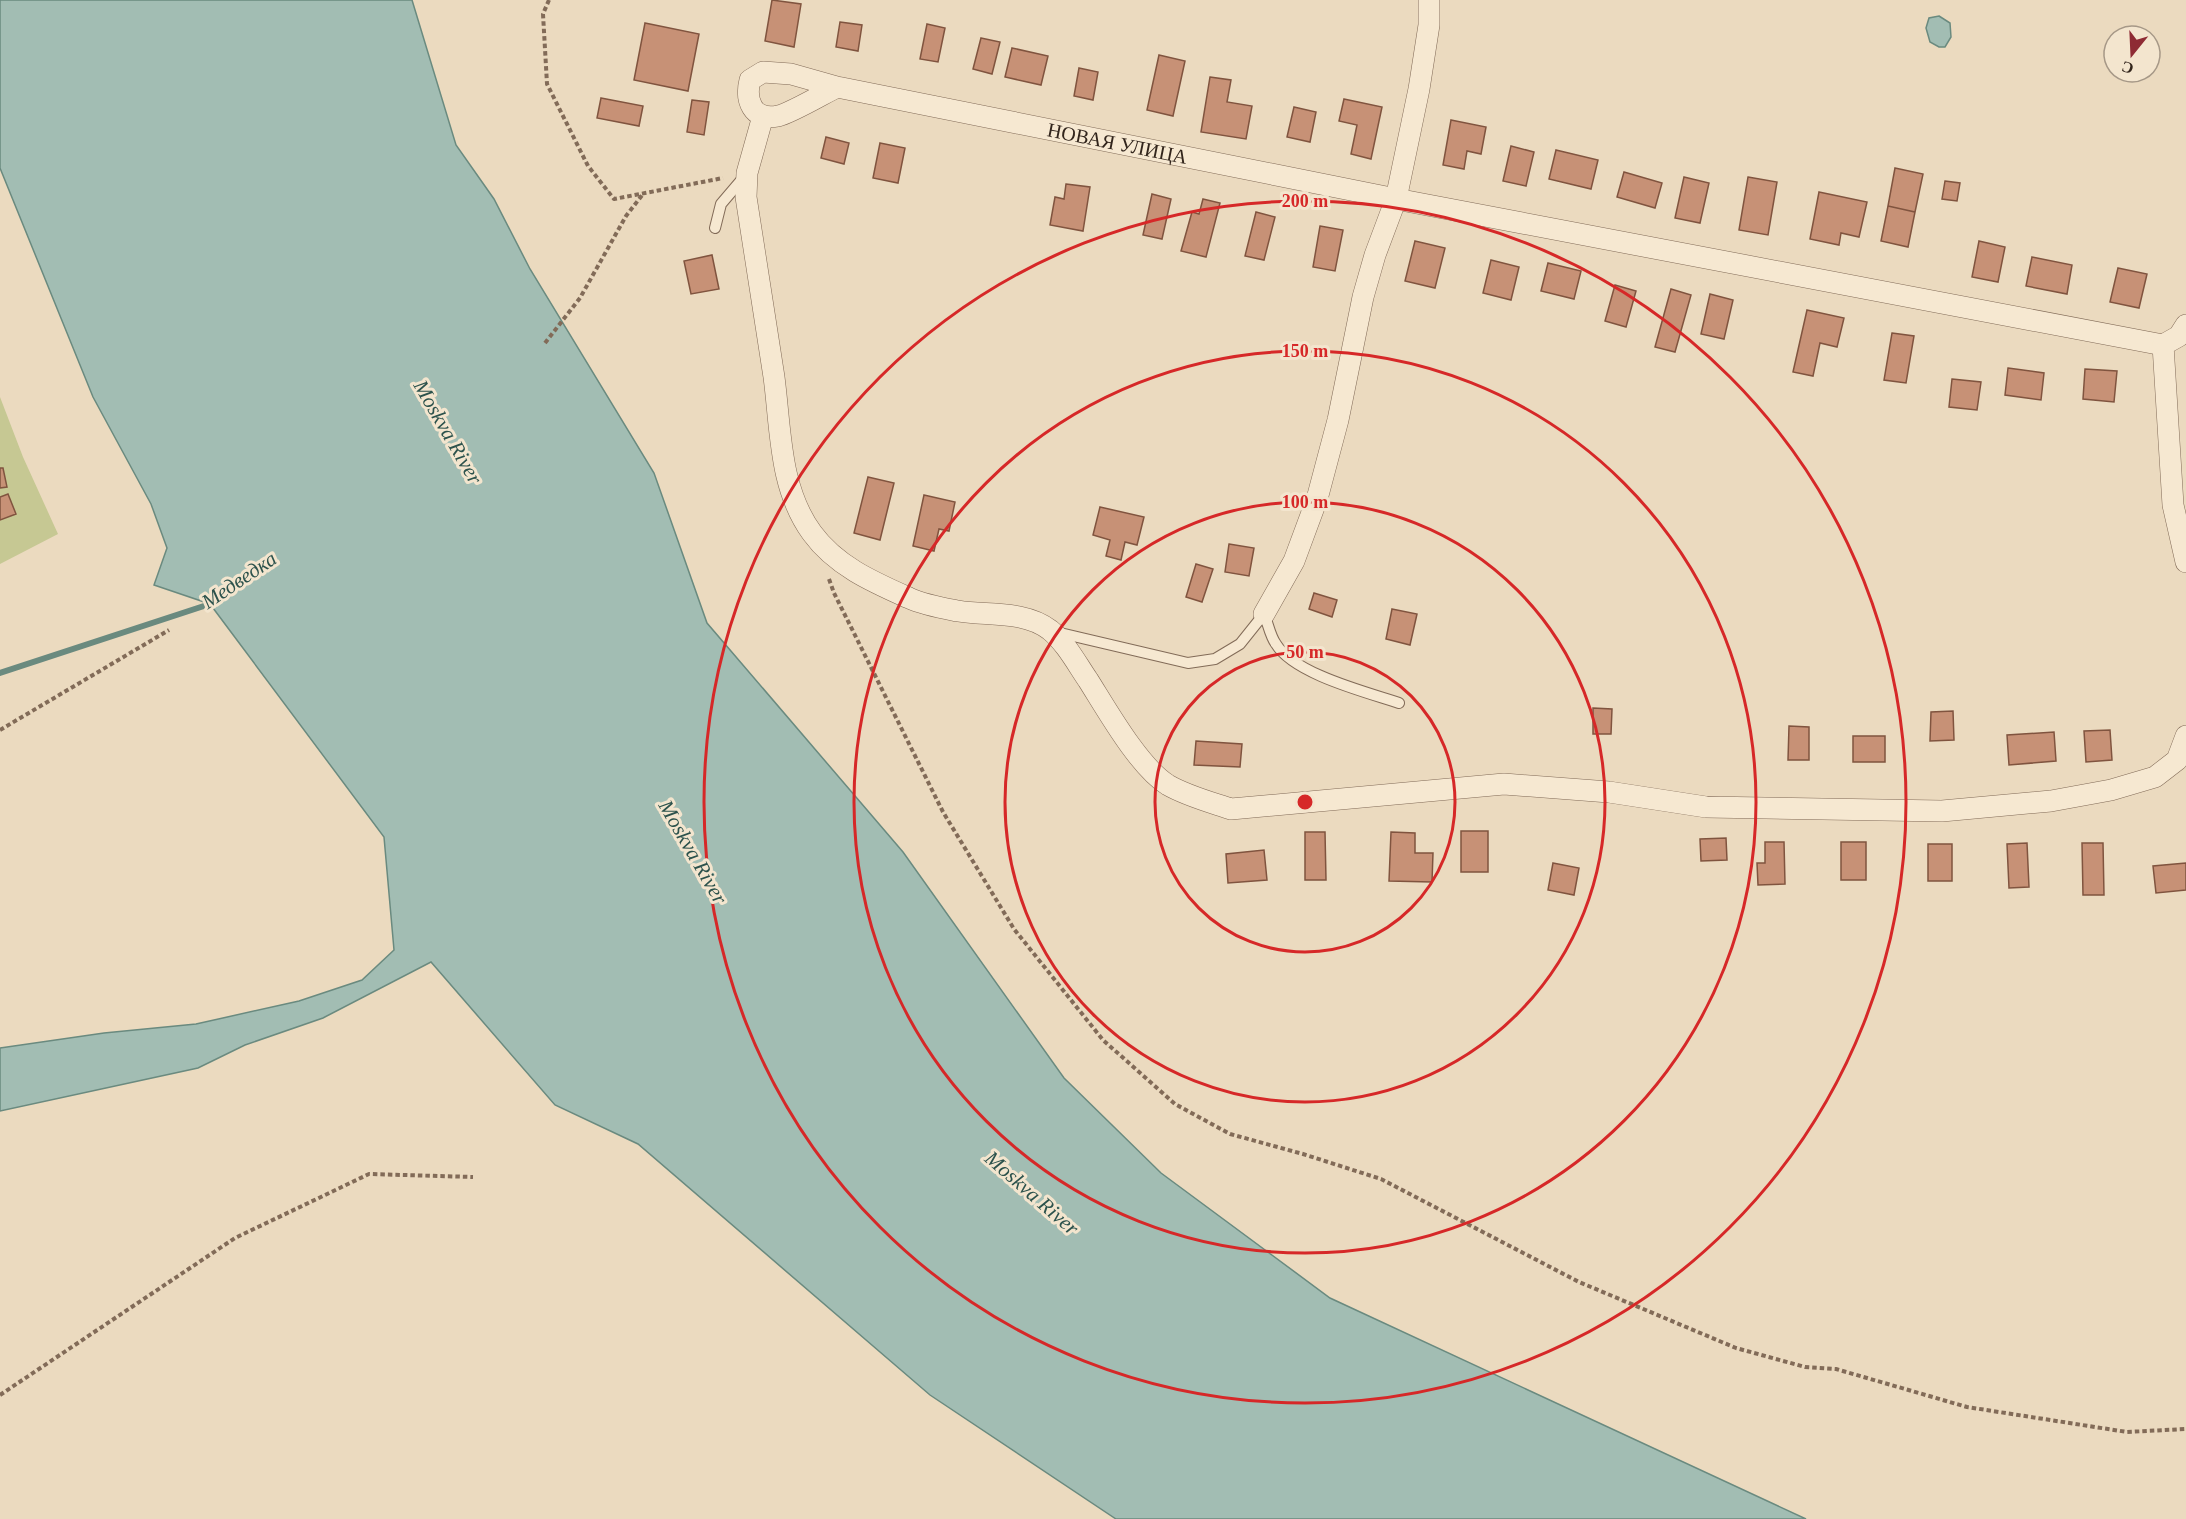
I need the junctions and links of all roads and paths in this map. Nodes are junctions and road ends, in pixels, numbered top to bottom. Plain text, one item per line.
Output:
1 (549, 0) edge
2 (1429, 0) edge
3 (837, 87) junction
4 (763, 116) junction
5 (747, 173) junction
6 (643, 194) junction
7 (1396, 199) junction
8 (715, 228) dead end
9 (2186, 325) edge
10 (545, 343) dead end
11 (2163, 345) junction
12 (2186, 562) edge
13 (827, 573) dead end
14 (1264, 614) junction
15 (169, 630) dead end
16 (1050, 630) junction
17 (1399, 703) dead end
18 (0, 730) edge
19 (2186, 736) edge
20 (2182, 761) edge
21 (473, 1177) dead end
22 (0, 1395) edge
23 (2186, 1429) edge

1 - 6 path
2 - 7 street
3 - 4 street
3 - 4 street, НОВАЯ УЛИЦА
3 - 7 street, НОВАЯ УЛИЦА
4 - 5 street
5 - 6 path
5 - 8 lane
5 - 16 street
6 - 10 path
7 - 11 street, НОВАЯ УЛИЦА
7 - 14 street
9 - 11 street
11 - 12 street
13 - 23 path
14 - 16 lane
14 - 17 lane
15 - 18 path
16 - 20 street
19 - 20 street
21 - 22 path

